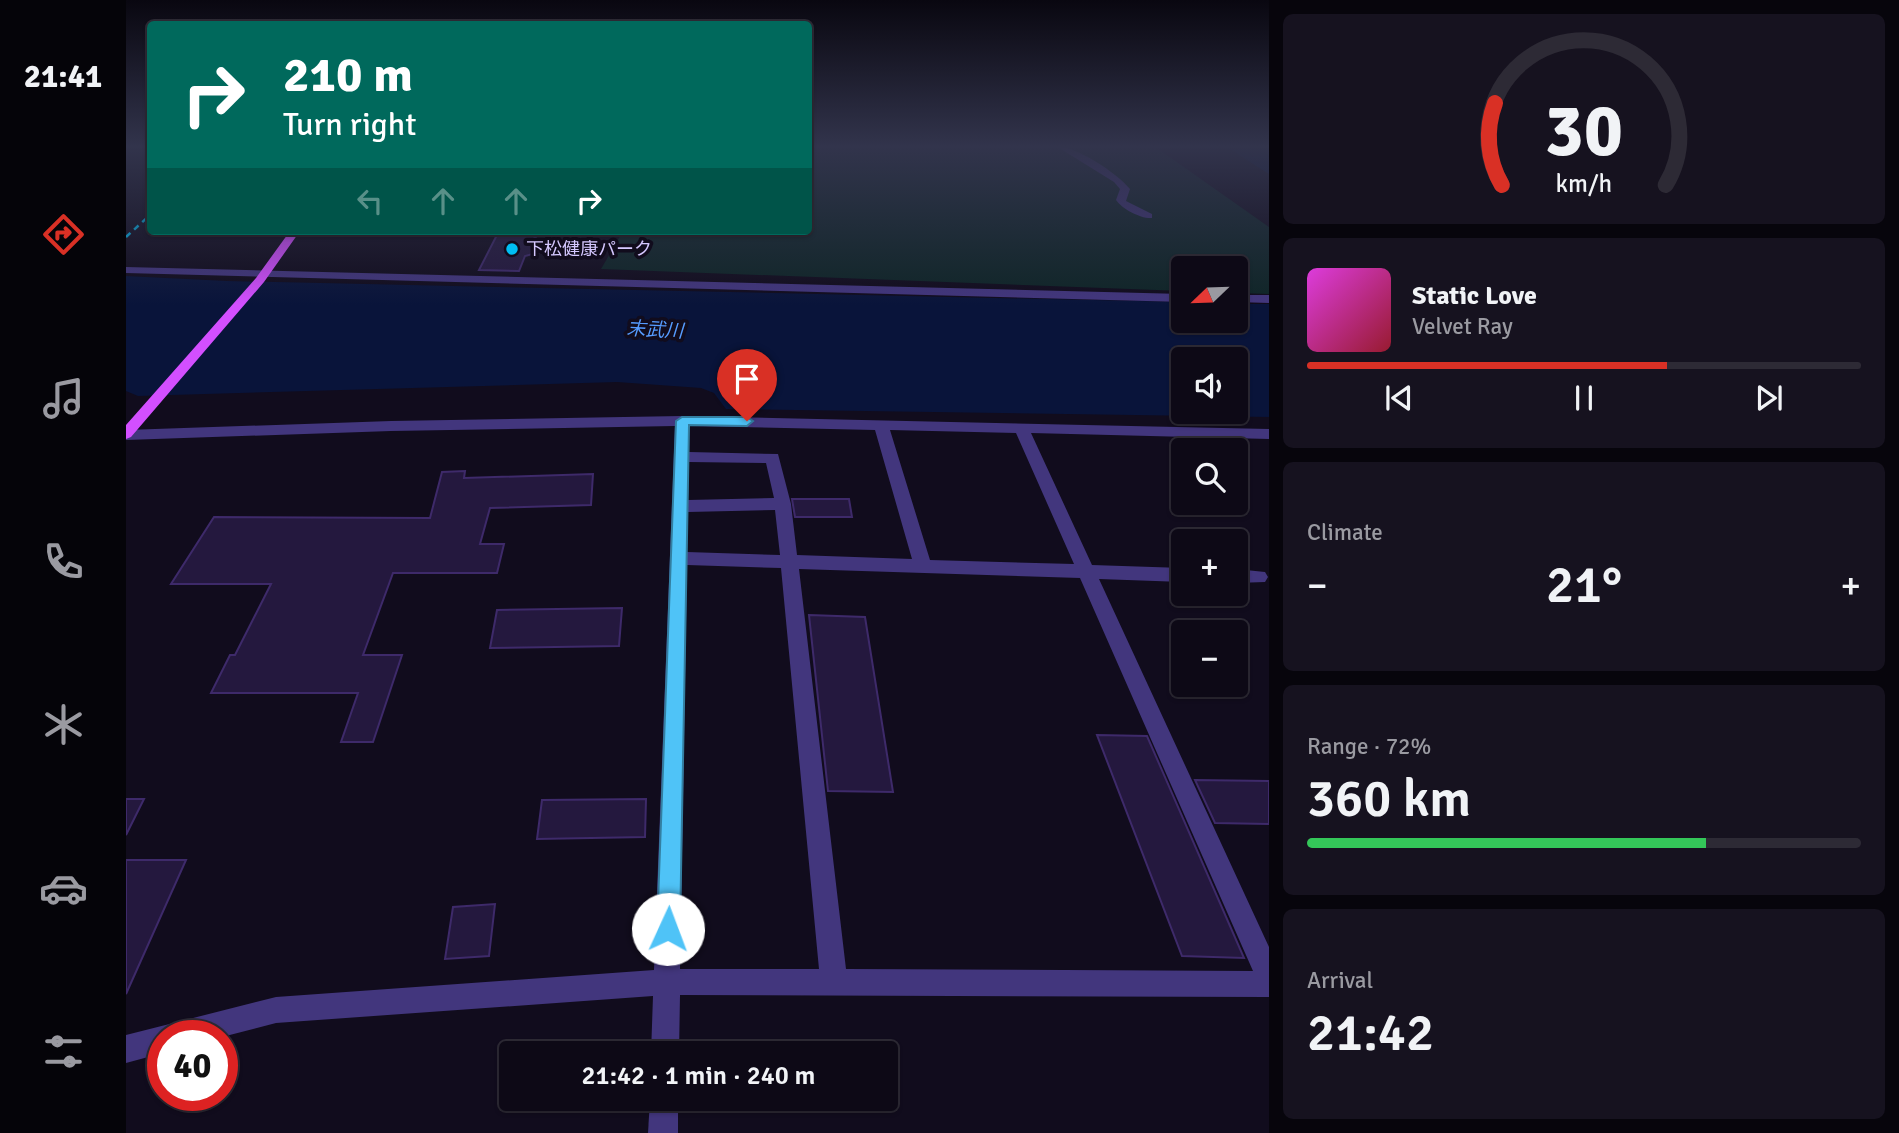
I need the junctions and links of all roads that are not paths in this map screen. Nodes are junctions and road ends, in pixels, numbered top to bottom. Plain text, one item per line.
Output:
1 (1121, 199) edge
2 (1148, 216) dead end
3 (292, 235) edge
4 (126, 271) edge
5 (262, 277) junction
6 (1171, 298) edge
7 (1248, 299) edge
8 (1269, 299) edge
9 (682, 421) junction
10 (881, 424) junction
11 (1021, 427) junction
12 (1269, 434) edge
13 (126, 435) edge
14 (682, 457) junction
15 (783, 504) junction
16 (681, 506) junction
17 (680, 558) junction
18 (788, 562) junction
19 (923, 566) junction
20 (1086, 572) junction
21 (1171, 575) edge
22 (1248, 577) edge
23 (1259, 577) dead end
24 (1269, 976) edge
25 (667, 982) junction
26 (834, 983) junction
27 (1269, 984) edge
28 (236, 1020) edge
29 (665, 1041) edge
30 (147, 1043) edge
31 (126, 1049) edge
32 (664, 1111) edge
33 (663, 1133) edge

1 - 2 street
3 - 5 main road
4 - 5 street
5 - 6 street
5 - 13 main road
7 - 8 street
9 - 10 street
9 - 13 street
9 - 14 street
10 - 11 street
10 - 19 street
11 - 12 street
11 - 20 street
14 - 15 street
14 - 16 street
15 - 16 street
15 - 18 street
16 - 17 street
17 - 18 street
17 - 25 street
18 - 19 street
18 - 26 street
19 - 20 street
20 - 21 street
20 - 24 street
22 - 23 street
25 - 26 street
25 - 28 street
25 - 29 street
26 - 27 street
30 - 31 street
32 - 33 street

